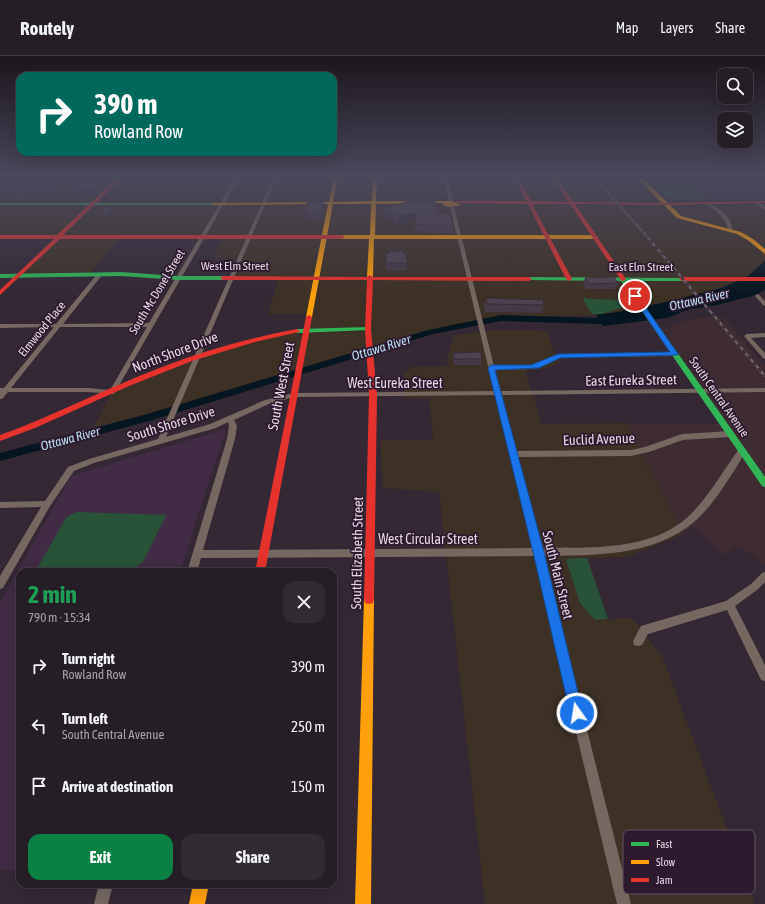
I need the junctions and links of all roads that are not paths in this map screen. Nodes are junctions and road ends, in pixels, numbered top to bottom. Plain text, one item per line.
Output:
1 (81, 217) edge
2 (215, 217) edge
3 (259, 217) edge
4 (327, 217) edge
5 (374, 217) edge
6 (455, 217) edge
7 (537, 217) edge
8 (581, 217) edge
9 (680, 217) edge
10 (723, 217) edge
11 (730, 230) junction
12 (0, 237) edge
13 (59, 237) junction
14 (203, 237) junction
15 (250, 237) junction
16 (323, 237) junction
17 (548, 237) junction
18 (595, 237) junction
19 (373, 238) junction
20 (460, 238) junction
21 (765, 252) edge
22 (100, 274) junction
23 (19, 275) junction
24 (179, 275) junction
25 (0, 276) edge
26 (232, 278) junction
27 (316, 278) junction
28 (370, 279) junction
29 (470, 279) junction
30 (569, 279) junction
31 (623, 279) junction
32 (765, 279) edge
33 (0, 293) edge
34 (758, 296) dead end
35 (765, 304) edge
36 (151, 325) junction
37 (0, 326) edge
38 (58, 326) junction
39 (368, 329) junction
40 (306, 330) junction
41 (765, 335) edge
42 (609, 346) dead end
43 (674, 354) junction
44 (764, 354) edge
45 (197, 355) junction
46 (614, 355) junction
47 (491, 368) junction
48 (3, 390) edge
49 (765, 390) edge
50 (701, 391) junction
51 (112, 392) junction
52 (497, 394) junction
53 (294, 395) junction
54 (373, 395) junction
55 (0, 397) edge
56 (230, 419) junction
57 (730, 434) junction
58 (0, 438) edge
59 (161, 441) junction
60 (742, 451) junction
61 (514, 454) junction
62 (765, 484) edge
63 (47, 504) junction
64 (0, 505) edge
65 (539, 552) junction
66 (264, 553) junction
67 (371, 553) junction
68 (198, 554) junction
69 (193, 568) edge
70 (261, 568) edge
71 (765, 576) edge
72 (0, 585) edge
73 (729, 605) junction
74 (638, 641) dead end
75 (765, 676) edge
76 (105, 888) edge
77 (200, 888) edge
78 (101, 904) edge
79 (197, 904) edge
80 (363, 904) edge
81 (624, 904) edge

1 - 13 street
2 - 14 street, South Mc Donel Street
3 - 15 street
4 - 16 street, South West Street
5 - 19 street, South Elizabeth Street
6 - 20 street, South Main Street
7 - 17 street
8 - 18 street, South Central Avenue
9 - 11 street
10 - 11 street
11 - 21 street
12 - 13 street
13 - 14 street
13 - 23 street
14 - 15 street
14 - 24 street, South Mc Donel Street
15 - 16 street
15 - 26 street
16 - 19 street
16 - 27 street, South West Street
17 - 18 street
17 - 20 street
17 - 30 street
18 - 31 street, South Central Avenue
19 - 20 street
19 - 28 street, South Elizabeth Street
20 - 29 street, South Main Street
22 - 23 street, West Elm Street
22 - 24 street, West Elm Street
22 - 38 street, Elmwood Place
23 - 25 street, West Elm Street
23 - 33 street
24 - 26 street, West Elm Street
24 - 36 street, South Mc Donel Street
26 - 27 street, West Elm Street
26 - 45 street
27 - 28 street, West Elm Street
27 - 40 street, South West Street
28 - 29 street, West Elm Street
28 - 39 street, South Elizabeth Street
29 - 30 street, East Elm Street
29 - 47 street, South Main Street
30 - 31 street, East Elm Street
31 - 32 street, East Elm Street
31 - 43 street, South Central Avenue
34 - 35 street
36 - 38 street
36 - 51 street, South Mc Donel Street
37 - 38 street
38 - 48 street, Elmwood Place
39 - 40 street, North Shore Drive
39 - 54 street, South Elizabeth Street
40 - 45 street, North Shore Drive
40 - 53 street, South West Street
41 - 44 street
42 - 46 street
43 - 46 street
43 - 50 street, South Central Avenue
45 - 51 street, North Shore Drive
45 - 59 street
46 - 47 street
47 - 52 street, South Main Street
48 - 51 street
48 - 55 street, Elmwood Place
49 - 50 street, East Eureka Street
50 - 52 street, East Eureka Street
50 - 57 street, South Central Avenue
51 - 58 street, North Shore Drive
52 - 54 street, West Eureka Street
52 - 61 street, South Main Street
53 - 54 street, West Eureka Street
53 - 56 street, South Shore Drive
53 - 66 street, South West Street
54 - 67 street, South Elizabeth Street
56 - 59 street, South Shore Drive
56 - 68 street
57 - 60 street, South Central Avenue
57 - 61 street, Euclid Avenue
59 - 63 street, South Shore Drive
60 - 62 street, South Central Avenue
60 - 65 street, West Circular Street
61 - 65 street, South Main Street
63 - 64 street
63 - 72 street
65 - 67 street, West Circular Street
65 - 81 street, South Main Street
66 - 67 street, West Circular Street
66 - 68 street, West Circular Street
66 - 70 street, South West Street
67 - 80 street, South Elizabeth Street
68 - 69 street
71 - 73 street
73 - 74 street
73 - 75 street
76 - 78 street
77 - 79 street

